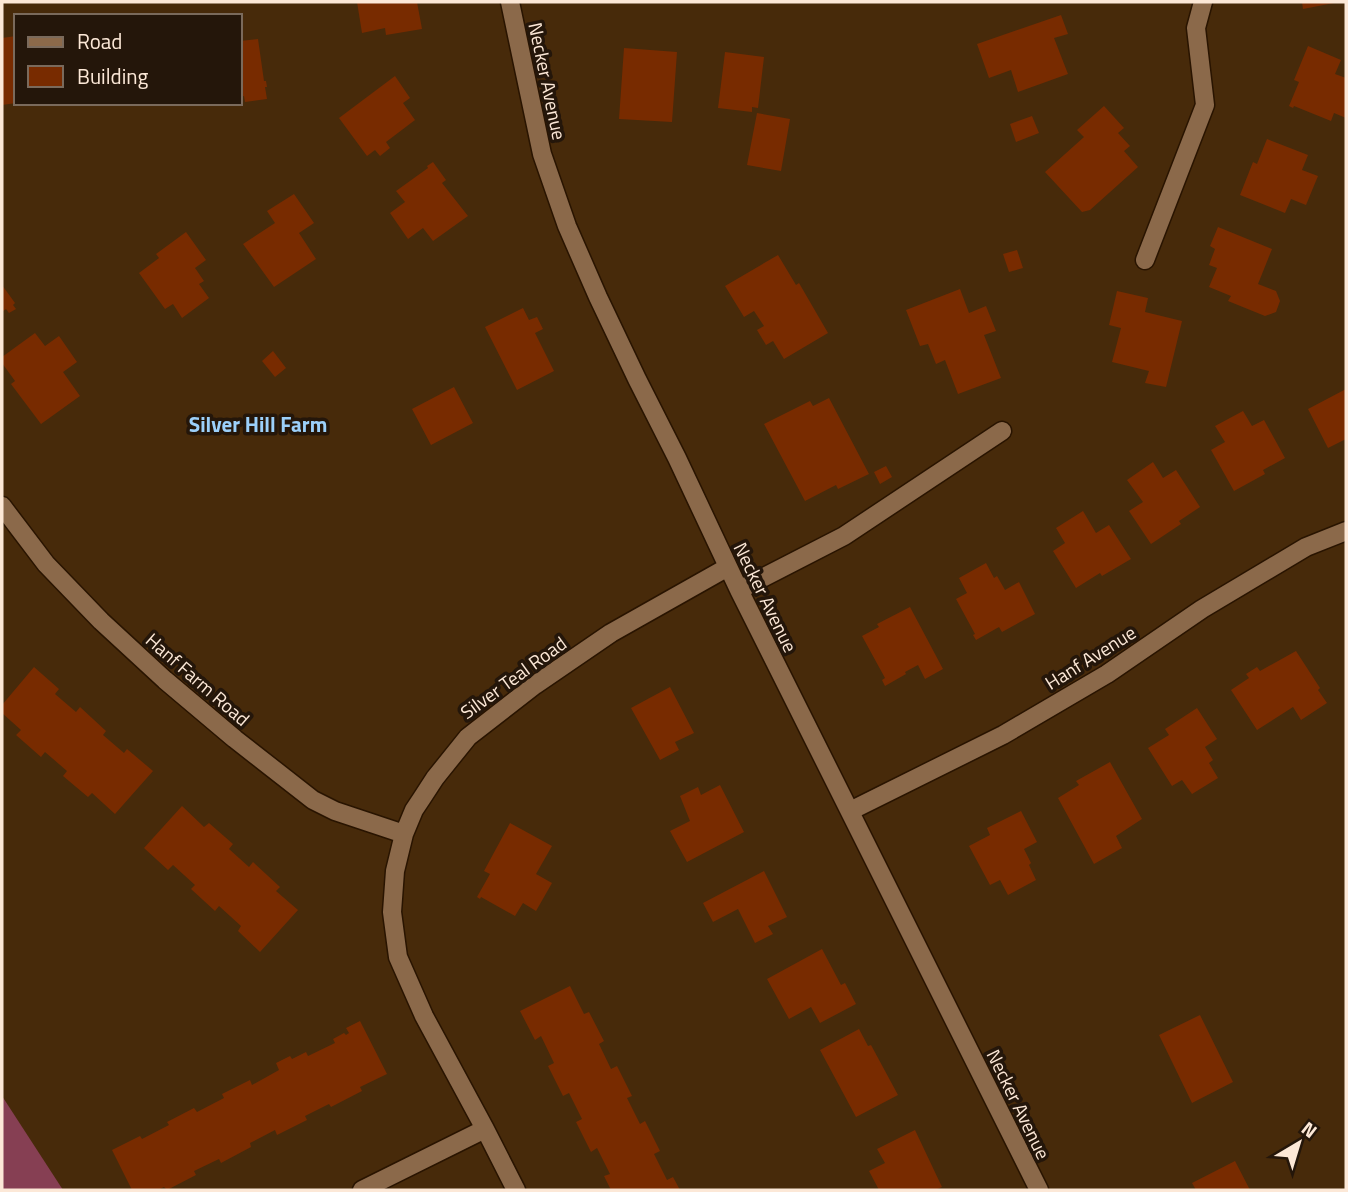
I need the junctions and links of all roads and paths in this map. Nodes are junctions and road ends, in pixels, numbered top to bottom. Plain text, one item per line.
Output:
1 (510, 2) edge
2 (1203, 2) edge
3 (1145, 260) dead end
4 (1002, 431) dead end
5 (2, 506) edge
6 (1346, 531) edge
7 (728, 567) junction
8 (739, 590) junction
9 (850, 811) junction
10 (404, 834) junction
11 (485, 1129) junction
12 (362, 1190) edge
13 (516, 1190) edge
14 (1039, 1190) edge

1 - 7 street, Necker Avenue
2 - 3 street
4 - 8 street
5 - 10 street, Hanf Farm Road
6 - 9 street, Hanf Avenue
7 - 8 street, Necker Avenue
7 - 10 street, Silver Teal Road
8 - 9 street, Necker Avenue
9 - 14 street, Necker Avenue
10 - 11 street, Silver Teal Road
11 - 12 street
11 - 13 street, Silver Teal Road

